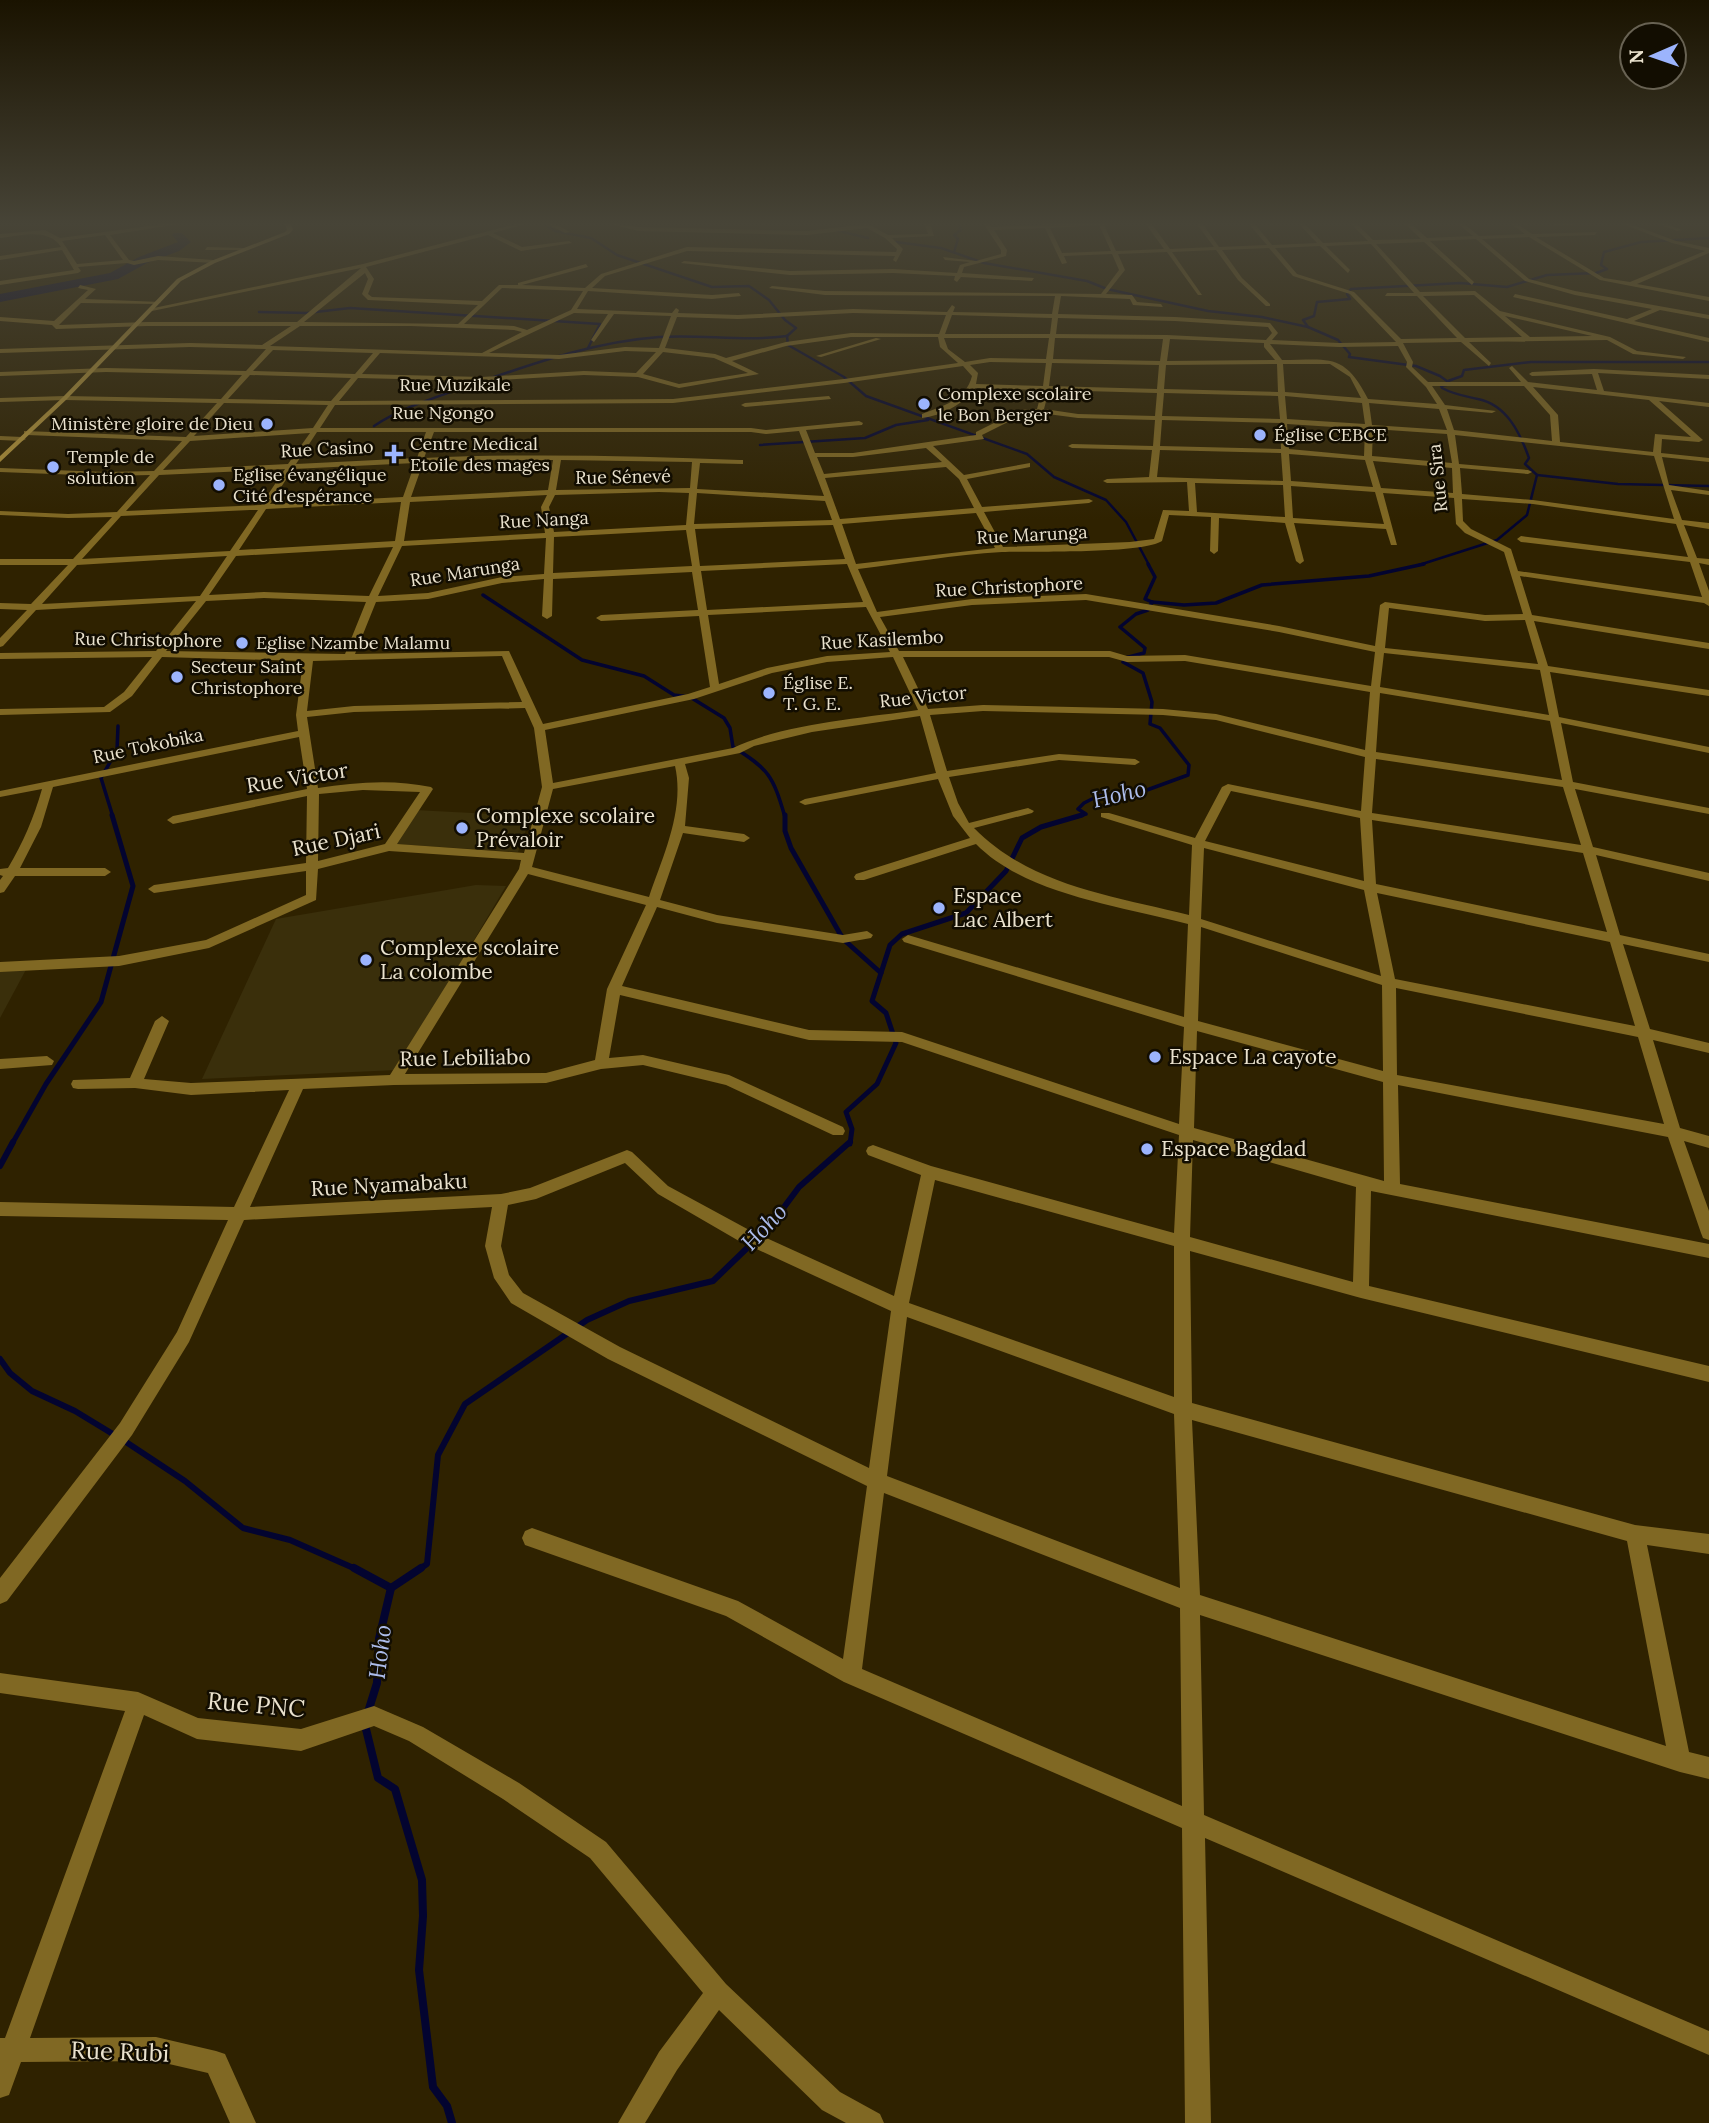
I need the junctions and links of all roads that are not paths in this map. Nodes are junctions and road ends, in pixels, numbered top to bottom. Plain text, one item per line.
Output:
1 (42, 322) edge
2 (140, 322) edge
3 (301, 322) edge
4 (463, 322) edge
5 (555, 322) edge
6 (606, 322) edge
7 (673, 322) edge
8 (946, 322) edge
9 (1053, 322) edge
10 (1228, 322) edge
11 (1379, 322) edge
12 (1445, 322) edge
13 (1510, 322) edge
14 (1542, 322) edge
15 (1636, 322) edge
16 (55, 323) joint
17 (1576, 323) dead end
18 (137, 325) junction
19 (298, 325) junction
20 (460, 325) junction
21 (1565, 327) junction
22 (527, 332) junction
23 (892, 335) junction
24 (941, 336) junction
25 (1051, 337) junction
26 (1167, 337) junction
27 (1608, 338) junction
28 (1528, 339) junction
29 (594, 340) dead end
30 (1462, 340) junction
31 (1709, 340) edge
32 (1267, 342) junction
33 (1400, 342) junction
34 (113, 347) junction
35 (266, 348) junction
36 (661, 350) junction
37 (0, 351) edge
38 (378, 351) junction
39 (483, 352) junction
40 (819, 356) dead end
41 (1683, 357) dead end
42 (727, 360) junction
43 (1050, 360) junction
44 (1280, 362) junction
45 (1162, 363) junction
46 (1489, 363) dead end
47 (963, 365) junction
48 (1512, 368) dead end
49 (89, 372) junction
50 (248, 372) junction
51 (1595, 372) junction
52 (0, 374) edge
53 (1532, 374) dead end
54 (356, 375) junction
55 (638, 376) junction
56 (1709, 377) edge
57 (733, 379) junction
58 (1428, 384) junction
59 (1526, 384) junction
60 (679, 386) junction
61 (973, 386) junction
62 (1046, 386) junction
63 (1162, 390) junction
64 (1601, 391) junction
65 (741, 393) junction
66 (1282, 394) junction
67 (65, 398) junction
68 (829, 398) dead end
69 (1653, 399) junction
70 (0, 400) edge
71 (222, 400) junction
72 (1365, 400) junction
73 (644, 401) junction
74 (333, 403) junction
75 (745, 405) junction
76 (1709, 405) edge
77 (1442, 407) junction
78 (1040, 411) junction
79 (1492, 411) dead end
80 (925, 416) dead end
81 (1158, 417) junction
82 (1282, 421) junction
83 (859, 423) dead end
84 (1369, 426) junction
85 (431, 429) junction
86 (314, 430) junction
87 (751, 430) junction
88 (802, 430) junction
89 (1449, 432) junction
90 (24, 436) junction
91 (0, 438) edge
92 (188, 439) junction
93 (1556, 442) junction
94 (929, 446) junction
95 (1072, 446) dead end
96 (1157, 447) junction
97 (1284, 451) junction
98 (1657, 453) junction
99 (814, 455) junction
100 (1368, 457) junction
101 (557, 459) junction
102 (0, 460) edge
103 (421, 460) junction
104 (1709, 460) edge
105 (696, 461) junction
106 (740, 462) dead end
107 (948, 464) junction
108 (1456, 465) junction
109 (292, 466) junction
110 (1027, 466) dead end
111 (0, 470) edge
112 (1528, 472) dead end
113 (158, 473) junction
114 (822, 476) junction
115 (962, 478) junction
116 (1153, 479) junction
117 (1191, 480) junction
118 (1107, 481) dead end
119 (1286, 483) junction
120 (1666, 487) junction
121 (1377, 490) junction
122 (692, 492) junction
123 (1709, 493) edge
124 (551, 495) junction
125 (406, 499) junction
126 (826, 499) junction
127 (1457, 499) junction
128 (1089, 501) dead end
129 (264, 508) junction
130 (980, 511) junction
131 (0, 513) edge
132 (121, 514) junction
133 (1193, 514) junction
134 (1215, 516) junction
135 (1289, 521) junction
136 (836, 522) junction
137 (1680, 522) junction
138 (1709, 526) edge
139 (690, 527) junction
140 (1389, 527) junction
141 (550, 536) junction
142 (1521, 539) dead end
143 (1394, 543) dead end
144 (399, 544) junction
145 (1000, 550) junction
146 (1214, 551) dead end
147 (232, 553) junction
148 (1693, 559) junction
149 (1300, 561) dead end
150 (0, 562) edge
151 (78, 562) junction
152 (1709, 562) edge
153 (851, 564) junction
154 (696, 569) junction
155 (1516, 573) junction
156 (551, 576) junction
157 (203, 598) junction
158 (372, 599) junction
159 (1709, 601) edge
160 (869, 604) junction
161 (0, 606) edge
162 (36, 607) junction
163 (702, 614) junction
164 (876, 615) junction
165 (547, 616) dead end
166 (1529, 617) junction
167 (601, 618) dead end
168 (0, 644) edge
169 (1709, 646) edge
170 (1381, 650) junction
171 (159, 654) junction
172 (896, 654) junction
173 (0, 656) edge
174 (349, 656) junction
175 (308, 658) junction
176 (1544, 668) junction
177 (715, 688) junction
178 (1375, 691) junction
179 (1709, 693) edge
180 (527, 705) junction
181 (0, 712) edge
182 (925, 712) junction
183 (301, 715) junction
184 (1554, 719) junction
185 (539, 728) junction
186 (305, 733) junction
187 (1709, 750) edge
188 (1371, 755) junction
189 (679, 762) junction
190 (1135, 762) dead end
191 (942, 775) junction
192 (1568, 784) junction
193 (48, 786) junction
194 (548, 788) junction
195 (313, 791) junction
196 (0, 794) edge
197 (804, 802) dead end
198 (1028, 811) dead end
199 (1709, 811) edge
200 (1105, 815) dead end
201 (1366, 816) junction
202 (173, 820) dead end
203 (966, 827) junction
204 (679, 829) junction
205 (744, 838) dead end
206 (978, 839) junction
207 (1198, 843) junction
208 (389, 847) junction
209 (1590, 850) junction
210 (527, 863) junction
211 (313, 866) junction
212 (6, 872) edge
213 (104, 872) dead end
214 (860, 877) dead end
215 (1709, 877) edge
216 (1370, 887) junction
217 (154, 889) dead end
218 (0, 890) edge
219 (653, 902) junction
220 (1195, 921) junction
221 (867, 935) dead end
222 (1614, 938) junction
223 (908, 939) dead end
224 (1709, 958) edge
225 (0, 967) edge
226 (1389, 982) junction
227 (614, 989) junction
228 (162, 1021) dead end
229 (1190, 1024) junction
230 (1643, 1032) junction
231 (1709, 1048) edge
232 (47, 1061) dead end
233 (0, 1064) edge
234 (601, 1064) junction
235 (1392, 1079) junction
236 (394, 1080) junction
237 (135, 1083) junction
238 (78, 1084) dead end
239 (298, 1085) junction
240 (838, 1131) dead end
241 (1186, 1132) junction
242 (1674, 1132) junction
243 (1709, 1142) edge
244 (873, 1151) dead end
245 (929, 1172) junction
246 (1363, 1183) junction
247 (1392, 1190) junction
248 (501, 1200) junction
249 (1, 1209) edge
250 (239, 1214) junction
251 (1709, 1233) edge
252 (1182, 1241) junction
253 (1709, 1251) edge
254 (1361, 1291) junction
255 (900, 1307) junction
256 (1709, 1374) edge
257 (1183, 1409) junction
258 (877, 1481) junction
259 (1635, 1534) junction
260 (532, 1538) dead end
261 (1709, 1544) edge
262 (0, 1594) edge
263 (1190, 1602) junction
264 (851, 1675) junction
265 (0, 1683) edge
266 (138, 1702) junction
267 (1679, 1761) junction
268 (1709, 1768) edge
269 (1194, 1822) junction
270 (718, 1992) junction
271 (1709, 2043) edge
272 (6, 2050) edge
273 (0, 2086) edge
274 (243, 2123) edge
275 (631, 2123) edge
276 (871, 2123) edge
277 (1198, 2123) edge

1 - 16 street
2 - 18 street
3 - 19 street
4 - 20 street
5 - 22 street
6 - 29 street
7 - 36 street
8 - 24 street
9 - 25 street
10 - 32 street
11 - 33 street
12 - 30 street
13 - 28 street
14 - 21 street
15 - 31 street
16 - 18 street
17 - 21 street
18 - 19 street
18 - 34 street
19 - 20 street
19 - 35 street
20 - 22 street
21 - 27 street
22 - 39 street
23 - 24 street
23 - 40 street
23 - 42 street
24 - 25 street
24 - 47 street
25 - 26 street
25 - 43 street
26 - 32 street
26 - 45 street
27 - 28 street
27 - 41 street
28 - 30 street
30 - 33 street
30 - 46 street
32 - 33 street
32 - 44 street
33 - 58 street, Rue Sira
34 - 35 street
34 - 37 street
34 - 49 street
35 - 38 street
35 - 50 street
36 - 39 street
36 - 42 street
36 - 55 street
38 - 39 street
38 - 54 street
42 - 57 street
43 - 45 street, Rue Muzikale
43 - 47 street, Rue Muzikale
43 - 62 street
44 - 45 street, Rue Muzikale
44 - 66 street
44 - 72 street, Rue Muzikale
45 - 63 street
47 - 61 street
47 - 65 street, Rue Muzikale
48 - 59 street
49 - 50 street
49 - 52 street
49 - 67 street
50 - 54 street
50 - 71 street
51 - 53 street
51 - 56 street
51 - 64 street
54 - 55 street
54 - 74 street
55 - 60 street
57 - 60 street
57 - 65 street
58 - 59 street
58 - 77 street, Rue Sira
59 - 64 street
59 - 93 street
60 - 73 street
61 - 62 street
61 - 80 street
62 - 63 street
62 - 78 street
63 - 66 street
63 - 81 street
64 - 69 street
65 - 73 street, Rue Muzikale
65 - 75 street
66 - 72 street
66 - 82 street
67 - 70 street, Rue Muzikale
67 - 71 street, Rue Muzikale
67 - 90 street
68 - 75 street
69 - 76 street
69 - 98 street
71 - 74 street, Rue Muzikale
71 - 92 street
72 - 77 street
72 - 84 street
73 - 74 street, Rue Muzikale
74 - 86 street
75 - 87 street
77 - 79 street
77 - 89 street, Rue Sira
78 - 81 street
78 - 94 street
81 - 82 street
81 - 96 street
82 - 84 street
82 - 97 street
83 - 88 street, Rue Ngongo
84 - 89 street
84 - 100 street
85 - 86 street, Rue Ngongo
85 - 87 street, Rue Ngongo
85 - 103 street
86 - 92 street, Rue Ngongo
86 - 109 street
87 - 88 street, Rue Ngongo
88 - 99 street
89 - 93 street
89 - 108 street, Rue Sira
90 - 91 street, Rue Ngongo
90 - 92 street, Rue Ngongo
90 - 102 street
92 - 113 street
93 - 98 street
94 - 99 street
94 - 107 street
95 - 96 street
96 - 97 street
96 - 116 street
97 - 100 street
97 - 119 street
98 - 104 street
98 - 120 street
99 - 114 street
100 - 108 street
100 - 121 street
101 - 103 street, Rue Casino
101 - 105 street, Rue Casino
101 - 124 street
103 - 109 street, Rue Casino
103 - 125 street
105 - 106 street, Rue Casino
105 - 122 street
107 - 114 street
107 - 115 street
108 - 112 street
108 - 127 street, Rue Sira
109 - 113 street, Rue Casino
109 - 129 street
110 - 115 street
111 - 113 street, Rue Casino
113 - 132 street
114 - 126 street
115 - 130 street
116 - 117 street
116 - 118 street
117 - 119 street
117 - 133 street
119 - 121 street
119 - 135 street
120 - 123 street
120 - 137 street
121 - 127 street
121 - 140 street
122 - 124 street, Rue Sénevé
122 - 126 street, Rue Sénevé
122 - 139 street
124 - 125 street, Rue Sénevé
124 - 141 street
125 - 129 street, Rue Sénevé
125 - 144 street
126 - 136 street
127 - 137 street
127 - 155 street, Rue Sira
128 - 130 street, Rue Nanga
129 - 132 street, Rue Sénevé
129 - 147 street
130 - 136 street, Rue Nanga
130 - 145 street
131 - 132 street, Rue Sénevé
132 - 151 street
133 - 134 street
133 - 145 street, Rue Marunga
134 - 135 street
134 - 146 street
135 - 140 street
135 - 149 street
136 - 139 street, Rue Nanga
136 - 153 street
137 - 138 street
137 - 148 street
139 - 141 street, Rue Nanga
139 - 154 street
140 - 143 street
141 - 144 street, Rue Nanga
141 - 156 street
142 - 148 street
144 - 147 street, Rue Nanga
144 - 158 street
145 - 153 street, Rue Marunga
147 - 151 street, Rue Nanga
147 - 157 street
148 - 152 street
148 - 159 street
150 - 151 street, Rue Nanga
151 - 162 street
153 - 154 street, Rue Marunga
153 - 160 street
154 - 156 street, Rue Marunga
154 - 163 street
155 - 159 street
155 - 166 street
156 - 158 street, Rue Marunga
156 - 165 street
157 - 158 street, Rue Marunga
157 - 162 street, Rue Marunga
157 - 171 street
158 - 174 street
160 - 163 street
160 - 164 street
161 - 162 street, Rue Marunga
162 - 168 street
163 - 167 street
163 - 177 street
164 - 170 street, Rue Christophore
164 - 172 street
166 - 169 street
166 - 170 street
166 - 176 street
170 - 176 street, Rue Christophore
170 - 178 street
171 - 173 street, Rue Christophore
171 - 175 street, Rue Christophore
171 - 181 street
172 - 177 street, Rue Kasilembo
172 - 178 street, Rue Kasilembo
172 - 182 street
174 - 175 street, Rue Christophore
174 - 180 street, Rue Christophore
175 - 183 street
176 - 179 street, Rue Christophore
176 - 184 street
177 - 185 street, Rue Kasilembo
178 - 184 street, Rue Kasilembo
178 - 188 street
180 - 183 street
180 - 185 street
182 - 188 street, Rue Victor
182 - 189 street, Rue Victor
182 - 191 street
183 - 186 street
184 - 187 street, Rue Kasilembo
184 - 192 street
185 - 194 street
186 - 193 street, Rue Tokobika
186 - 195 street
188 - 192 street, Rue Victor
188 - 201 street
189 - 194 street, Rue Victor
189 - 204 street
190 - 191 street
191 - 197 street
191 - 203 street
192 - 199 street, Rue Victor
192 - 209 street
193 - 196 street, Rue Tokobika
193 - 212 street
194 - 210 street
195 - 202 street, Rue Victor
195 - 208 street, Rue Victor
195 - 211 street
198 - 203 street
200 - 207 street
201 - 207 street
201 - 209 street
201 - 216 street
203 - 206 street
204 - 205 street
204 - 219 street
206 - 214 street
206 - 220 street
207 - 216 street
207 - 220 street
208 - 210 street, Rue Djari
208 - 211 street, Rue Djari
209 - 215 street
209 - 222 street
210 - 219 street, Rue Djari
210 - 236 street
211 - 217 street, Rue Djari
211 - 225 street
212 - 213 street
212 - 218 street
216 - 222 street
216 - 226 street
219 - 221 street, Rue Djari
219 - 227 street
220 - 226 street
220 - 229 street
222 - 224 street
222 - 230 street
223 - 229 street
226 - 230 street
226 - 235 street
227 - 234 street
227 - 241 street
228 - 237 street
229 - 235 street
229 - 241 street
230 - 231 street
230 - 242 street
232 - 233 street
234 - 236 street, Rue Lebiliabo
234 - 240 street, Rue Lebiliabo
235 - 242 street
235 - 247 street
236 - 239 street, Rue Lebiliabo
237 - 238 street, Rue Lebiliabo
237 - 239 street, Rue Lebiliabo
239 - 250 street
241 - 246 street
241 - 252 street
242 - 243 street
242 - 251 street
244 - 245 street
245 - 252 street
245 - 255 street
246 - 247 street
246 - 254 street
247 - 253 street
248 - 250 street, Rue Nyamabaku
248 - 255 street, Rue Nyamabaku
248 - 258 street
249 - 250 street, Rue Nyamabaku
250 - 262 street
252 - 254 street
252 - 257 street
254 - 256 street
255 - 257 street
255 - 258 street
257 - 259 street
257 - 263 street
258 - 263 street
258 - 264 street
259 - 261 street
259 - 267 street
260 - 264 street
263 - 267 street
263 - 269 street
264 - 269 street
265 - 266 street, Rue PNC
266 - 270 street, Rue PNC
266 - 272 street
267 - 268 street
269 - 271 street
269 - 277 street
270 - 275 street
270 - 276 street
272 - 273 street
272 - 274 street, Rue Rubi

